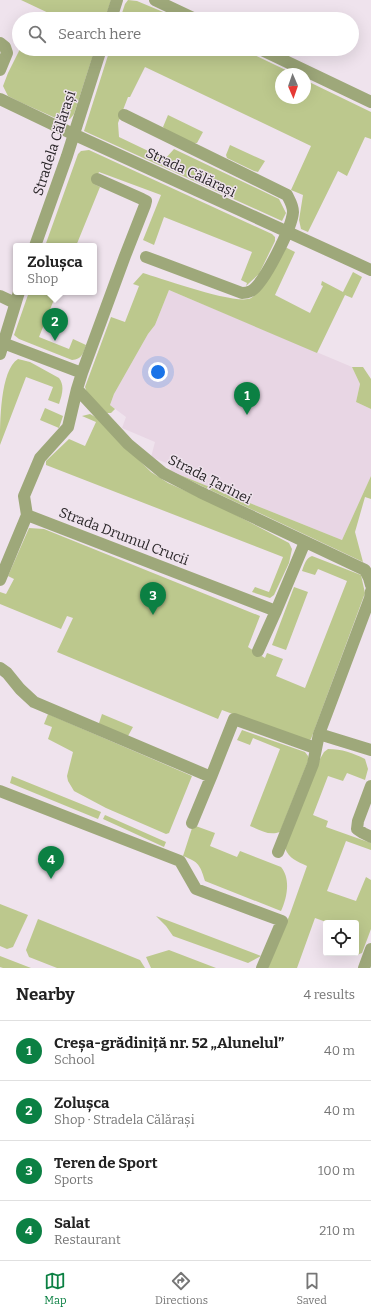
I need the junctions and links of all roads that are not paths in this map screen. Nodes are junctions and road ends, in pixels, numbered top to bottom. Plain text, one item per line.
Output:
1 (117, 0) edge
2 (155, 0) edge
3 (113, 12) edge
4 (180, 12) edge
5 (0, 43) edge
6 (99, 56) edge
7 (275, 56) edge
8 (0, 70) edge
9 (0, 99) edge
10 (371, 102) edge
11 (124, 115) dead end
12 (73, 134) junction
13 (97, 179) dead end
14 (287, 232) junction
15 (36, 243) edge
16 (146, 257) dead end
17 (371, 270) edge
18 (0, 296) edge
19 (16, 298) edge
20 (1, 348) edge
21 (82, 373) junction
22 (76, 389) junction
23 (27, 515) junction
24 (305, 542) junction
25 (0, 580) edge
26 (371, 585) edge
27 (371, 591) edge
28 (276, 610) junction
29 (258, 651) dead end
30 (0, 668) edge
31 (319, 734) junction
32 (315, 748) junction
33 (371, 750) edge
34 (211, 777) junction
35 (371, 786) edge
36 (0, 791) edge
37 (192, 823) dead end
38 (371, 836) edge
39 (278, 852) dead end
40 (371, 949) edge
41 (262, 968) edge
42 (364, 968) edge

1 - 3 street
2 - 4 street
5 - 8 street
6 - 12 street, Stradela Călărași
7 - 10 street
9 - 12 street, Strada Călărași
11 - 14 street
12 - 14 street, Strada Călărași
12 - 15 street, Stradela Călărași
13 - 21 street
14 - 16 street
14 - 17 street, Strada Călărași
18 - 19 street
19 - 20 street
20 - 21 street
21 - 22 street
22 - 23 street
22 - 24 street, Strada Țarinei
23 - 25 street
23 - 28 street, Strada Drumul Crucii
24 - 26 street, Strada Țarinei
24 - 28 street
27 - 31 street
28 - 29 street
30 - 34 street
31 - 32 street
31 - 33 street
32 - 34 street
32 - 39 street
34 - 37 street
35 - 38 street
36 - 41 street
40 - 42 street

